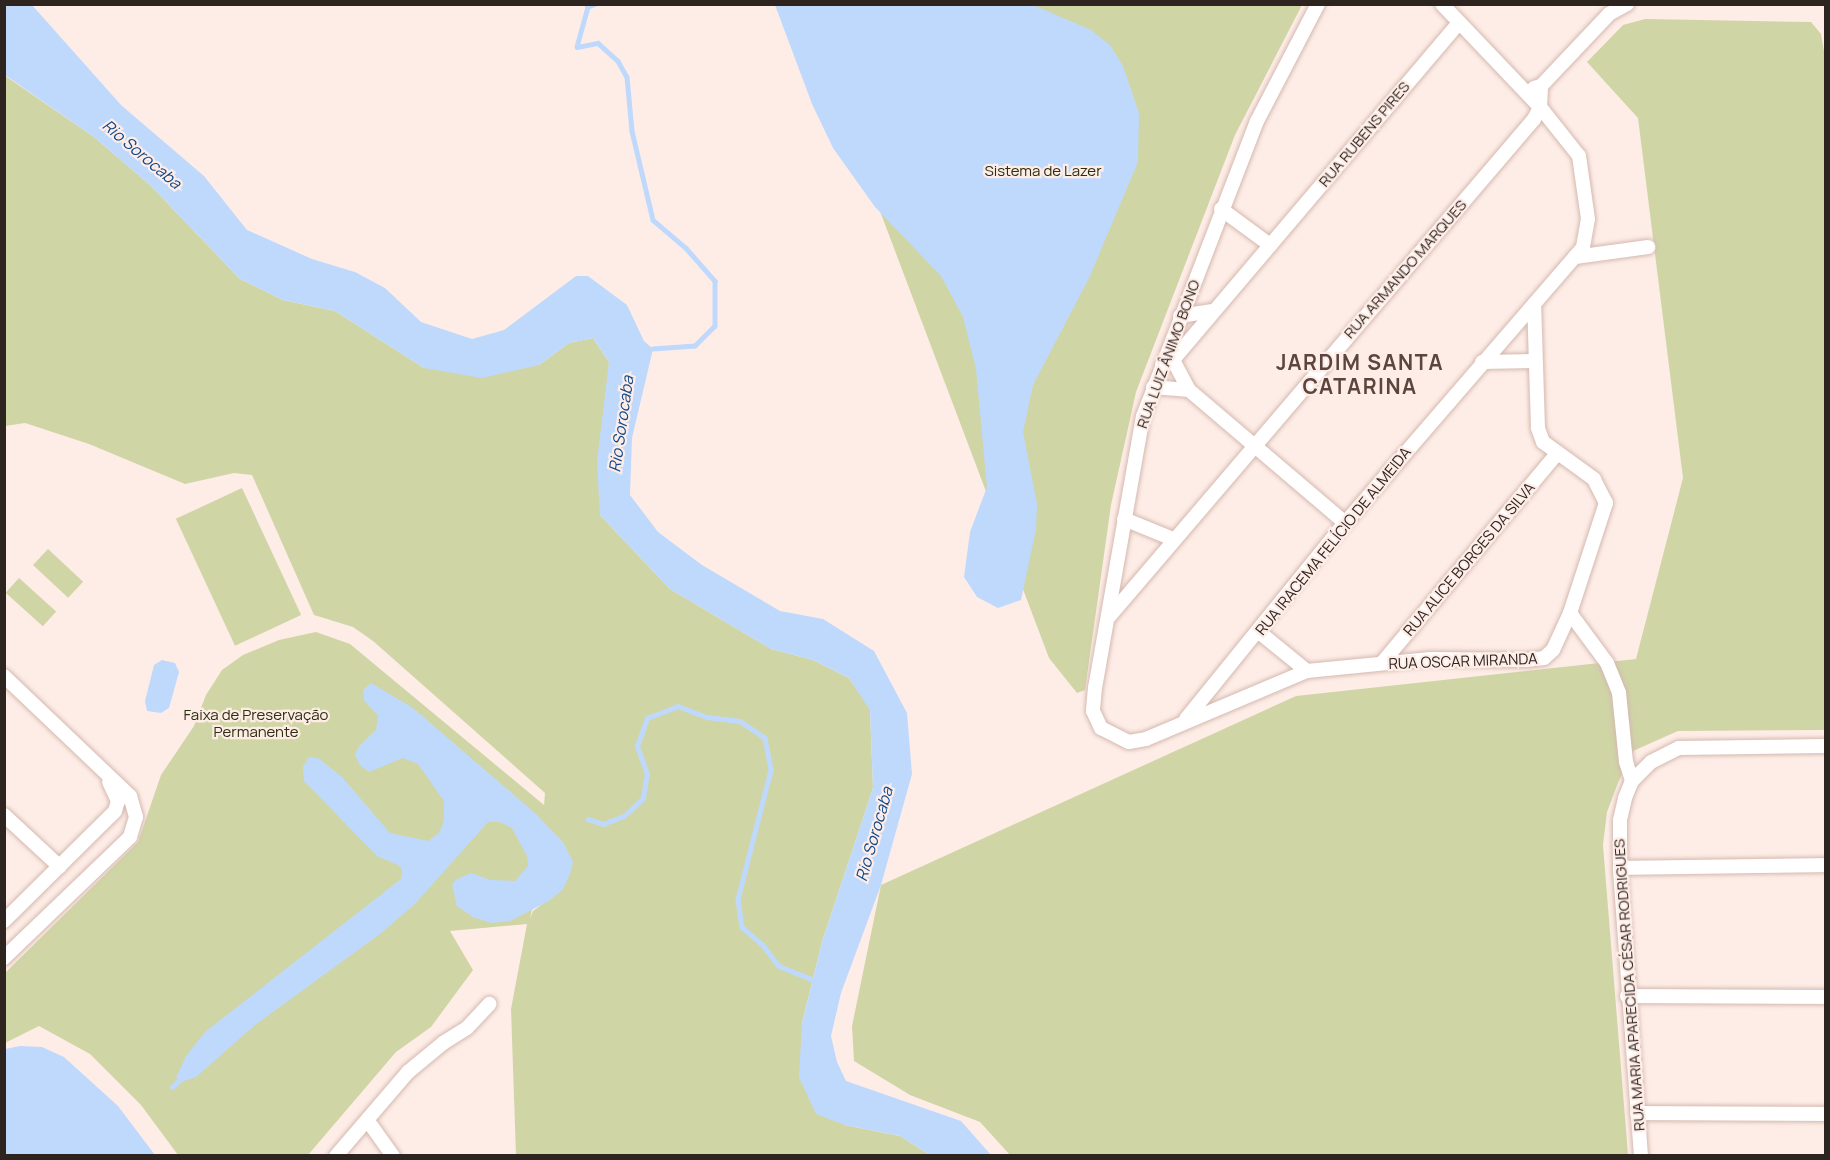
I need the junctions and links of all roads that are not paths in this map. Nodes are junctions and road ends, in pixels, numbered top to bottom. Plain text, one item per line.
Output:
1 (1318, 4) edge
2 (1442, 4) edge
3 (1628, 4) edge
4 (1459, 23) junction
5 (1540, 86) junction
6 (1524, 91) junction
7 (1540, 107) junction
8 (1221, 209) junction
9 (1588, 234) junction
10 (1270, 245) junction
11 (1648, 247) dead end
12 (1617, 250) junction
13 (1575, 256) junction
14 (1534, 304) junction
15 (1213, 311) junction
16 (1180, 316) junction
17 (1535, 361) junction
18 (1168, 362) junction
19 (1482, 362) junction
20 (1153, 387) junction
21 (1189, 390) junction
22 (1254, 446) junction
23 (1556, 455) junction
24 (1124, 519) junction
25 (1345, 523) junction
26 (1173, 538) junction
27 (1149, 567) junction
28 (1114, 578) junction
29 (1570, 613) junction
30 (1106, 621) junction
31 (1259, 632) junction
32 (1382, 663) junction
33 (1307, 671) junction
34 (4, 676) edge
35 (1185, 720) junction
36 (1129, 742) joint
37 (1826, 746) edge
38 (95, 764) junction
39 (1632, 781) junction
40 (4, 815) edge
41 (1826, 865) edge
42 (60, 867) junction
43 (1620, 868) junction
44 (4, 921) edge
45 (4, 958) edge
46 (1628, 996) junction
47 (1826, 997) edge
48 (489, 1004) dead end
49 (1637, 1113) junction
50 (1826, 1114) edge
51 (368, 1121) junction
52 (336, 1155) edge
53 (393, 1155) edge
54 (1641, 1155) edge

1 - 8 street, RUA LUIZ ÂNIMO BONO
2 - 4 street
3 - 5 street
4 - 6 street
4 - 10 street, RUA RUBENS PIRES
5 - 6 street
5 - 7 street
6 - 7 street
7 - 9 street
7 - 22 street, RUA ARMANDO MARQUES
8 - 10 street
8 - 16 street, RUA LUIZ ÂNIMO BONO
9 - 12 street
9 - 13 street, RUA IRACEMA FELÍCIO DE ALMEIDA
10 - 15 street, RUA RUBENS PIRES
11 - 12 street
12 - 13 street
13 - 14 street, RUA IRACEMA FELÍCIO DE ALMEIDA
14 - 17 street, RUA OSCAR MIRANDA
14 - 19 street, RUA IRACEMA FELÍCIO DE ALMEIDA
15 - 16 street
15 - 18 street, RUA RUBENS PIRES
16 - 18 street, RUA LUIZ ÂNIMO BONO
17 - 19 street
17 - 23 street, RUA OSCAR MIRANDA
18 - 20 street, RUA LUIZ ÂNIMO BONO
18 - 21 street
19 - 25 street, RUA IRACEMA FELÍCIO DE ALMEIDA
20 - 21 street
20 - 24 street, RUA LUIZ ÂNIMO BONO
21 - 22 street
22 - 25 street
22 - 26 street, RUA ARMANDO MARQUES
23 - 29 street, RUA OSCAR MIRANDA
23 - 32 street, RUA ALICE BORGES DA SILVA
24 - 26 street
24 - 28 street, RUA LUIZ ÂNIMO BONO
25 - 31 street, RUA IRACEMA FELÍCIO DE ALMEIDA
26 - 27 street, RUA ARMANDO MARQUES
27 - 28 street, RUA ARMANDO MARQUES
27 - 30 street, RUA ARMANDO MARQUES
28 - 30 street, RUA LUIZ ÂNIMO BONO
29 - 32 street, RUA OSCAR MIRANDA
29 - 39 street
30 - 36 street, RUA LUIZ ÂNIMO BONO
31 - 33 street
31 - 35 street, RUA IRACEMA FELÍCIO DE ALMEIDA
32 - 33 street, RUA OSCAR MIRANDA
33 - 35 street, RUA OSCAR MIRANDA
34 - 38 street
35 - 36 street, RUA OSCAR MIRANDA
37 - 39 street, RUA MARIA APARECIDA CÉSAR RODRIGUES
38 - 42 street
38 - 45 street
39 - 43 street, RUA MARIA APARECIDA CÉSAR RODRIGUES
40 - 42 street
41 - 43 street
42 - 44 street
43 - 46 street, RUA MARIA APARECIDA CÉSAR RODRIGUES
46 - 47 street
46 - 49 street, RUA MARIA APARECIDA CÉSAR RODRIGUES
48 - 51 street
49 - 50 street
49 - 54 street, RUA MARIA APARECIDA CÉSAR RODRIGUES
51 - 52 street
51 - 53 street

